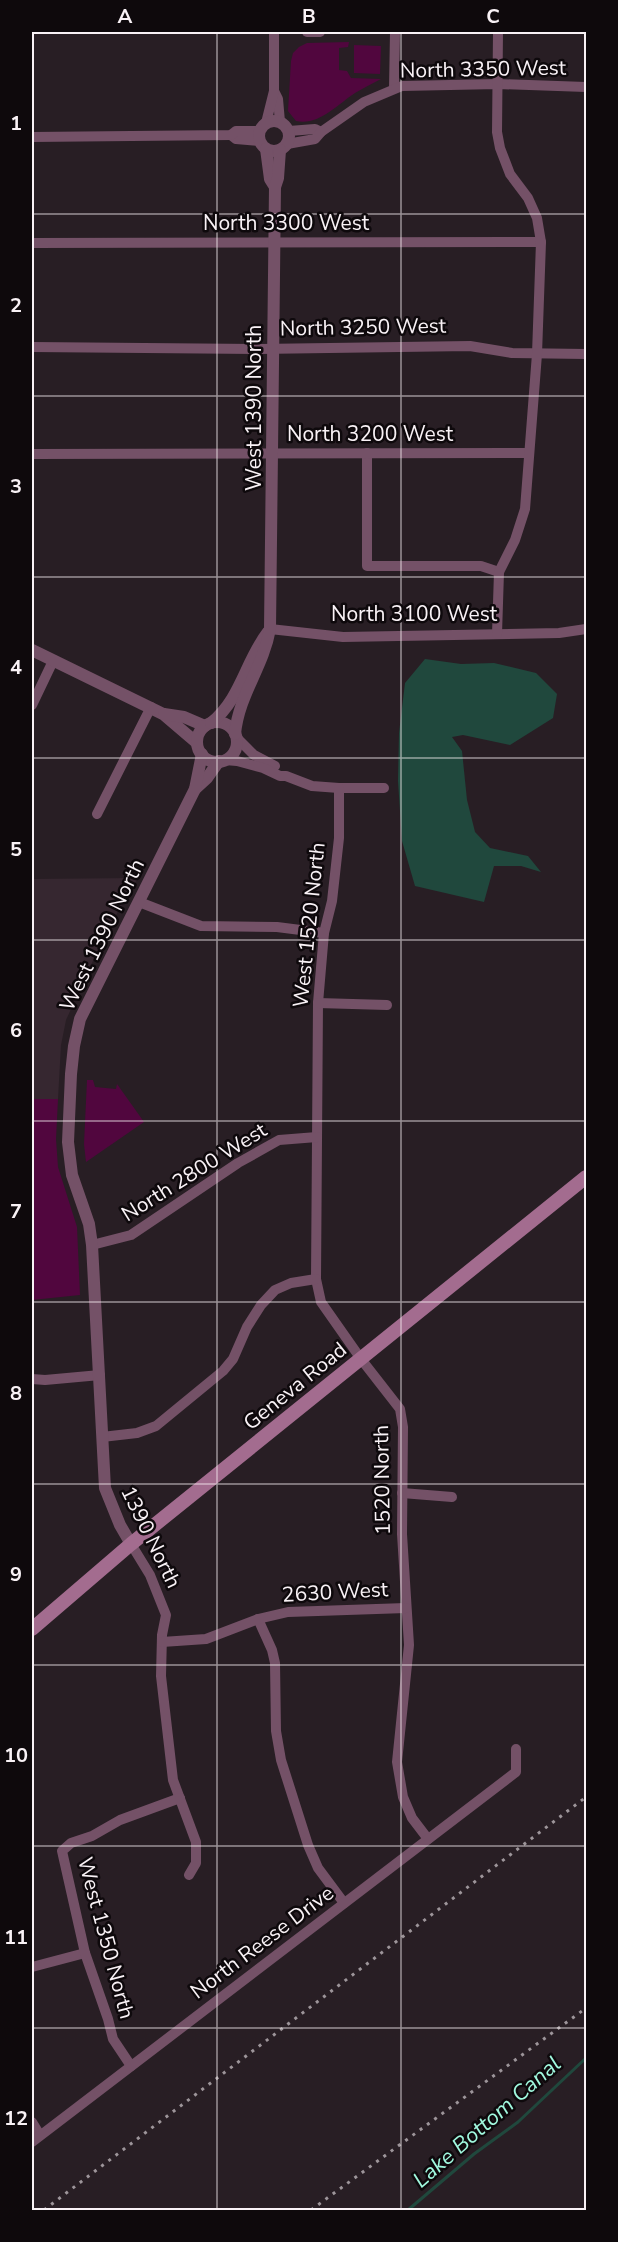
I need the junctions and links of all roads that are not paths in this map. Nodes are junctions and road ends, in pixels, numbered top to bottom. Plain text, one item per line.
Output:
1 (274, 32) edge
2 (307, 32) edge
3 (320, 32) edge
4 (395, 32) edge
5 (498, 32) edge
6 (498, 84) junction
7 (586, 87) edge
8 (394, 88) junction
9 (274, 91) junction
10 (284, 127) junction
11 (321, 132) junction
12 (263, 136) junction
13 (32, 137) edge
14 (284, 147) junction
15 (275, 187) junction
16 (275, 242) junction
17 (541, 242) junction
18 (32, 243) edge
19 (32, 347) edge
20 (274, 347) junction
21 (537, 354) junction
22 (586, 354) edge
23 (367, 453) junction
24 (528, 453) junction
25 (32, 454) edge
26 (273, 454) junction
27 (499, 572) junction
28 (270, 629) junction
29 (586, 629) edge
30 (497, 634) junction
31 (32, 650) edge
32 (52, 661) junction
33 (32, 705) edge
34 (151, 707) junction
35 (163, 714) junction
36 (208, 725) junction
37 (236, 736) junction
38 (200, 748) junction
39 (222, 761) junction
40 (286, 776) junction
41 (339, 788) junction
42 (384, 788) dead end
43 (195, 789) junction
44 (97, 814) dead end
45 (139, 902) junction
46 (324, 933) junction
47 (318, 1004) junction
48 (387, 1005) dead end
49 (317, 1137) junction
50 (586, 1177) edge
51 (92, 1245) junction
52 (316, 1279) junction
53 (361, 1359) junction
54 (100, 1375) junction
55 (32, 1379) edge
56 (102, 1437) junction
57 (402, 1493) junction
58 (452, 1497) dead end
59 (131, 1544) junction
60 (406, 1608) junction
61 (258, 1619) junction
62 (32, 1629) edge
63 (162, 1642) junction
64 (516, 1749) dead end
65 (180, 1798) junction
66 (428, 1839) junction
67 (189, 1875) dead end
68 (344, 1904) junction
69 (85, 1953) junction
70 (32, 1967) edge
71 (131, 2066) junction
72 (32, 2122) edge
73 (36, 2139) edge

1 - 9 street, West 1390 North
2 - 3 street
4 - 8 street
5 - 6 street
6 - 7 street, North 3350 West
6 - 8 street, North 3350 West
6 - 17 street
8 - 11 street, North 3350 West
9 - 10 street, West 1390 North
9 - 12 street, West 1390 North
10 - 11 street
10 - 12 street
10 - 14 street, West 1390 North
11 - 14 street, North 3350 West
12 - 13 street
12 - 14 street
12 - 15 street, West 1390 North
14 - 15 street, West 1390 North
15 - 16 street, West 1390 North
16 - 17 street, North 3300 West
16 - 18 street, North 3300 West
16 - 20 street, West 1390 North
17 - 21 street
19 - 20 street, North 3250 West
20 - 21 street, North 3250 West
20 - 26 street, West 1390 North
21 - 22 street, North 3250 West
21 - 24 street
23 - 24 street, North 3200 West
23 - 26 street, North 3200 West
23 - 27 street
24 - 27 street
25 - 26 street, North 3200 West
26 - 28 street, West 1390 North
27 - 30 street
28 - 30 street, North 3100 West
28 - 36 street
28 - 37 street, West 1390 North
29 - 30 street, North 3100 West
31 - 32 street
32 - 33 street
32 - 34 street
34 - 35 street
34 - 44 street
35 - 36 street
35 - 38 street
36 - 37 street
36 - 38 street
37 - 39 street
37 - 40 street
38 - 39 street
38 - 43 street, West 1390 North
39 - 40 street
39 - 43 street, West 1390 North
40 - 41 street
41 - 42 street
41 - 46 street, West 1520 North
43 - 45 street, West 1390 North
45 - 46 street
45 - 51 street, West 1390 North
46 - 47 street, West 1520 North
47 - 48 street
47 - 49 street, West 1520 North
49 - 51 street, North 2800 West
49 - 52 street, 1520 North
50 - 53 main road, Geneva Road
51 - 54 street, 1390 North
52 - 53 street, 1520 North
52 - 56 street
53 - 57 street, 1520 North
53 - 59 main road, Geneva Road
54 - 55 street
54 - 56 street, 1390 North
56 - 59 street, 1390 North
57 - 58 street
57 - 60 street, 1520 North
59 - 62 main road, Geneva Road
59 - 63 street, 1390 North
60 - 61 street, 2630 West
60 - 66 street, 1520 North
61 - 63 street, 2630 West
61 - 68 street
63 - 65 street, 1390 North
64 - 66 street, North Reese Drive
65 - 67 street, 1390 North
65 - 69 street, West 1350 North
66 - 68 street, North Reese Drive
68 - 71 street, North Reese Drive
69 - 70 street
69 - 71 street, West 1350 North
71 - 73 street, North Reese Drive
72 - 73 street

